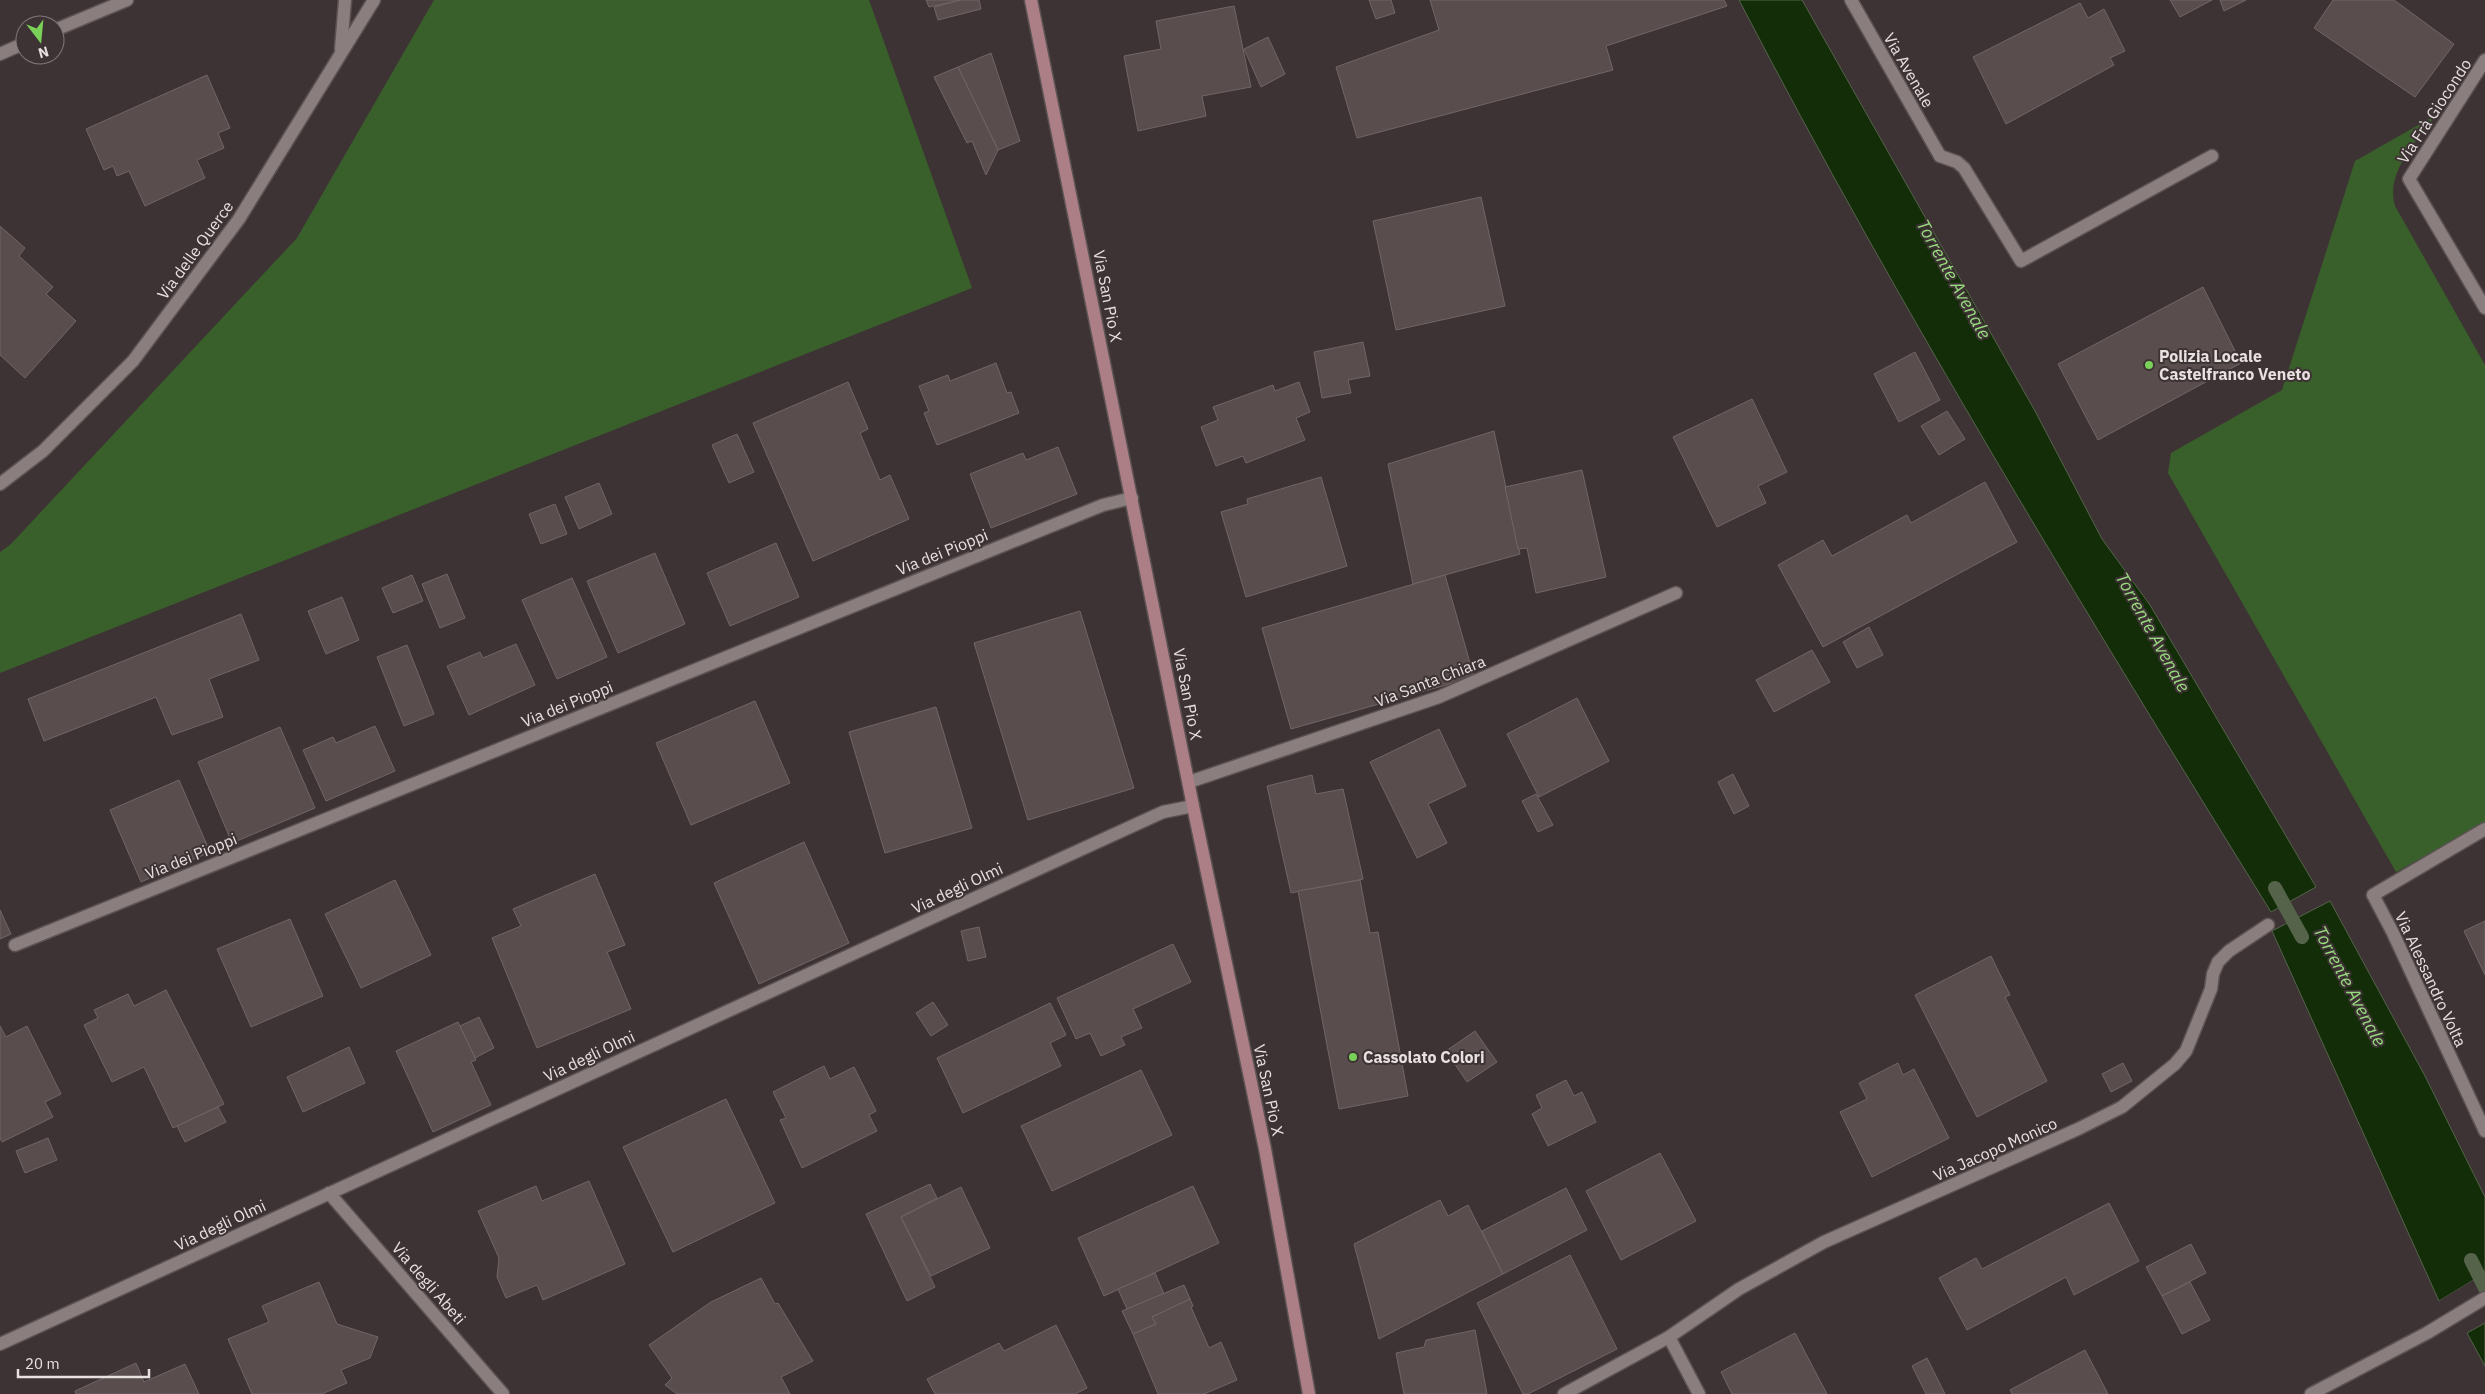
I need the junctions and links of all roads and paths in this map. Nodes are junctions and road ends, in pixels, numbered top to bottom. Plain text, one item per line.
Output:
1 (127, 0) edge
2 (345, 0) edge
3 (374, 0) edge
4 (1031, 0) edge
5 (1851, 0) edge
6 (65, 26) edge
7 (15, 47) edge
8 (0, 54) edge
9 (339, 56) junction
10 (2485, 60) edge
11 (2212, 156) dead end
12 (2485, 308) edge
13 (0, 484) edge
14 (1132, 498) junction
15 (1676, 593) dead end
16 (1188, 782) junction
17 (1193, 806) junction
18 (2485, 830) edge
19 (2268, 925) dead end
20 (15, 945) dead end
21 (2485, 1131) edge
22 (329, 1193) junction
23 (2485, 1298) edge
24 (1668, 1336) junction
25 (0, 1344) edge
26 (503, 1394) edge
27 (1309, 1394) edge
28 (1564, 1394) edge
29 (1699, 1394) edge
30 (2311, 1394) edge

1 - 6 street
2 - 9 street
3 - 9 street, Via delle Querce
4 - 14 street, Via San Pio X
5 - 11 street, Via Avenale
7 - 8 street
9 - 13 street, Via delle Querce
10 - 12 street, Via Frà Giocondo
14 - 16 street, Via San Pio X
14 - 20 street, Via dei Pioppi
15 - 16 street, Via Santa Chiara
16 - 17 street, Via San Pio X
17 - 22 street, Via degli Olmi
17 - 27 street, Via San Pio X
18 - 21 street, Via Alessandro Volta
19 - 24 street, Via Jacopo Monico
22 - 25 street, Via degli Olmi
22 - 26 street, Via degli Abeti
23 - 30 street
24 - 28 street, Via Jacopo Monico
24 - 29 street

